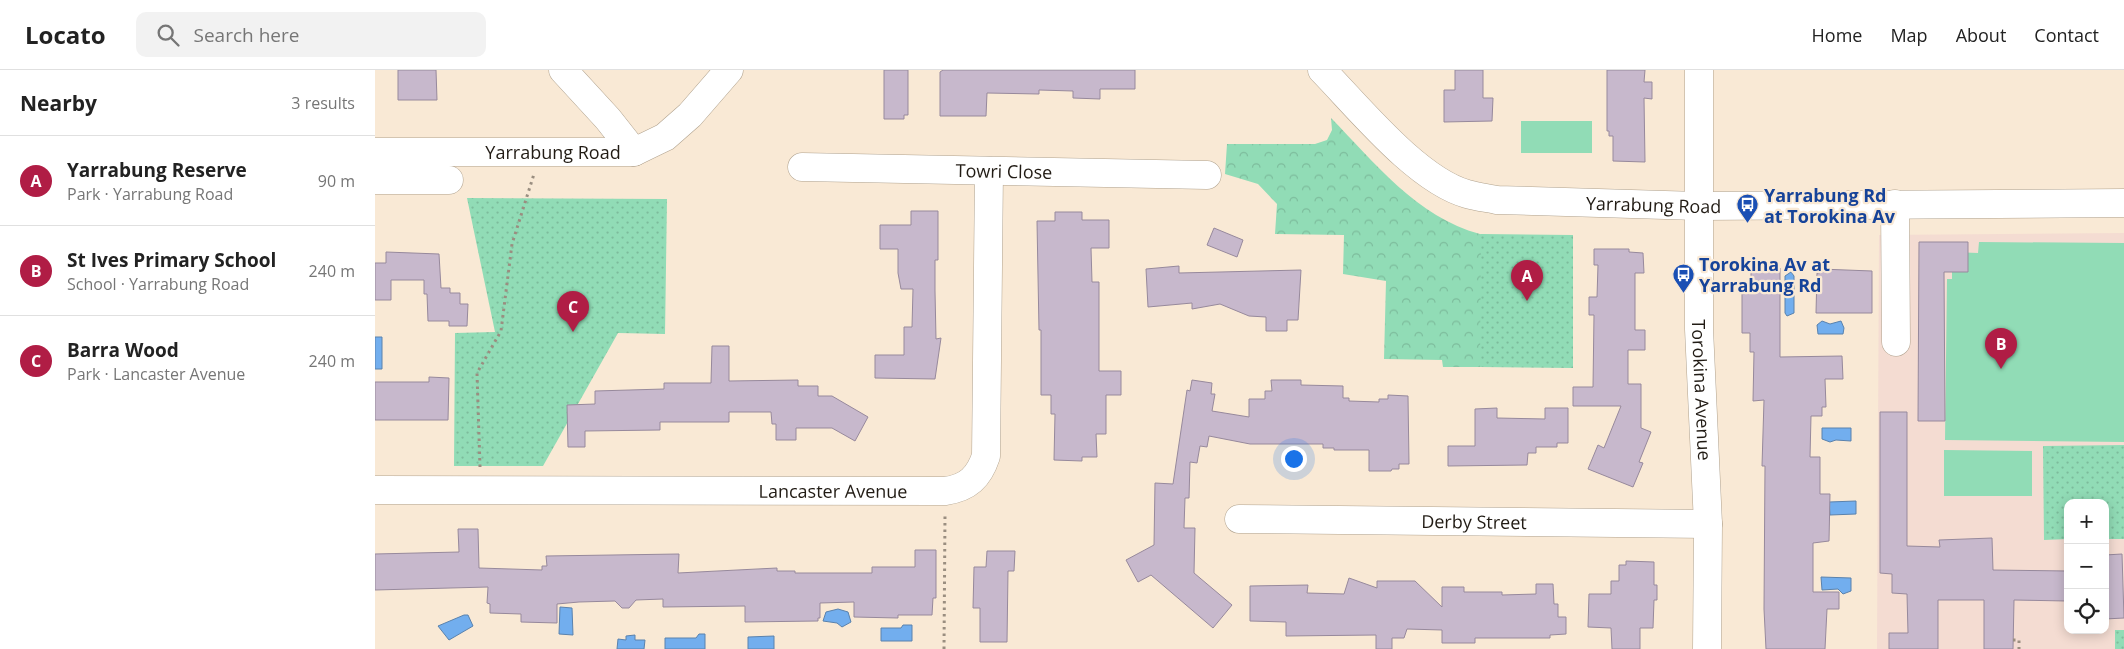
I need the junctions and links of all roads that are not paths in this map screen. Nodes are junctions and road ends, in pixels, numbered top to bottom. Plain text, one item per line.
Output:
1 (563, 70) edge
2 (729, 70) edge
3 (1322, 70) edge
4 (1699, 70) edge
5 (375, 152) edge
6 (634, 152) junction
7 (802, 167) dead end
8 (989, 171) junction
9 (1207, 175) dead end
10 (375, 180) edge
11 (449, 180) dead end
12 (2124, 202) edge
13 (1895, 204) junction
14 (1698, 206) junction
15 (1896, 342) dead end
16 (375, 490) edge
17 (1239, 519) dead end
18 (1708, 524) junction
19 (1707, 649) edge

1 - 6 street
2 - 6 street, Yarrabung Road
3 - 14 street, Yarrabung Road
4 - 14 street, Torokina Avenue
5 - 6 street, Yarrabung Road
7 - 8 street, Towri Close
8 - 9 street, Towri Close
8 - 16 street, Lancaster Avenue
10 - 11 street
12 - 13 street, Yarrabung Road
13 - 14 street, Yarrabung Road
13 - 15 street
14 - 18 street, Torokina Avenue
17 - 18 street, Derby Street
18 - 19 street, Torokina Avenue

